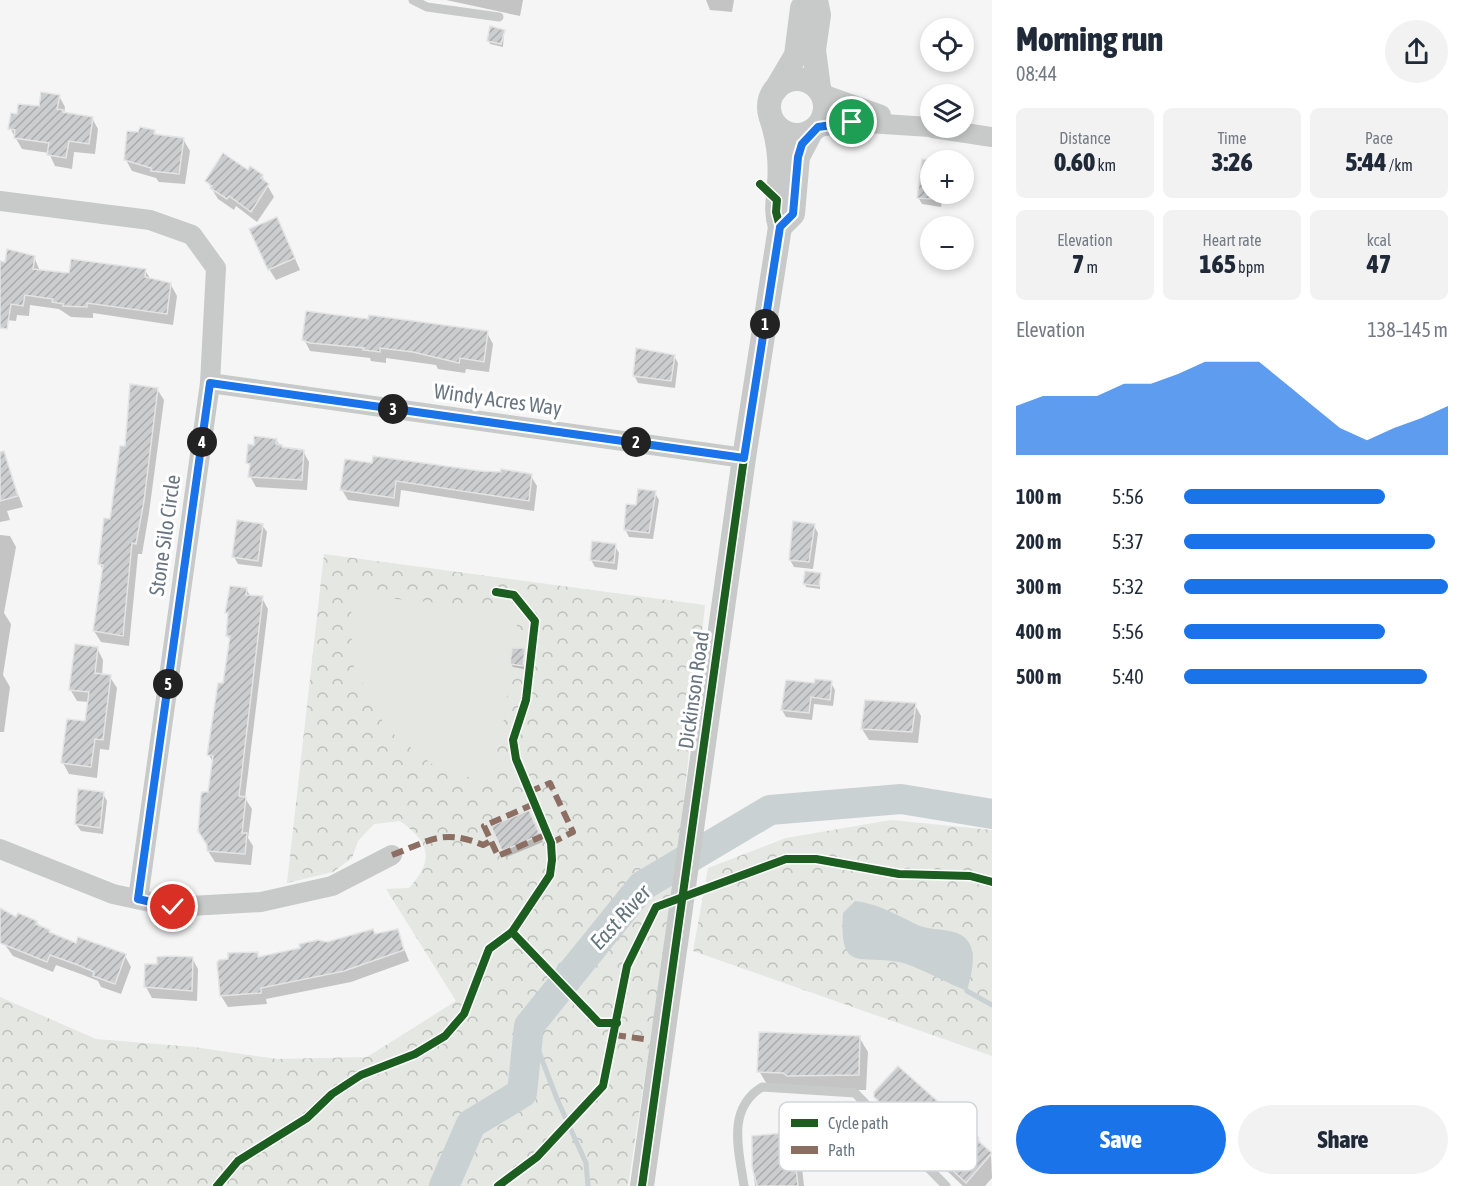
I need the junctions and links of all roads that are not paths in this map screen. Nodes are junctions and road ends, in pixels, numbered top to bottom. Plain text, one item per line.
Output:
1 (413, 0) edge
2 (807, 0) edge
3 (816, 0) edge
4 (499, 17) dead end
5 (775, 90) junction
6 (820, 91) junction
7 (771, 117) junction
8 (909, 124) junction
9 (920, 125) edge
10 (814, 130) junction
11 (974, 134) edge
12 (992, 137) edge
13 (0, 201) edge
14 (780, 227) junction
15 (210, 383) junction
16 (744, 458) junction
17 (0, 849) edge
18 (392, 855) dead end
19 (138, 899) junction
20 (864, 1102) edge
21 (931, 1171) edge
22 (642, 1186) edge
23 (744, 1186) edge
24 (946, 1186) edge

1 - 4 lane
2 - 5 street
3 - 6 street
5 - 6 street
5 - 7 street
6 - 8 street
6 - 10 street
7 - 10 street
7 - 14 street, Dickinson Road
8 - 9 street
8 - 10 street
10 - 14 street, Dickinson Road
11 - 12 street
13 - 15 street, Stone Silo Circle
14 - 16 street, Dickinson Road
15 - 16 street, Windy Acres Way
15 - 19 street, Stone Silo Circle
16 - 22 street, Dickinson Road
17 - 19 street
18 - 19 street
20 - 23 lane
21 - 24 lane

